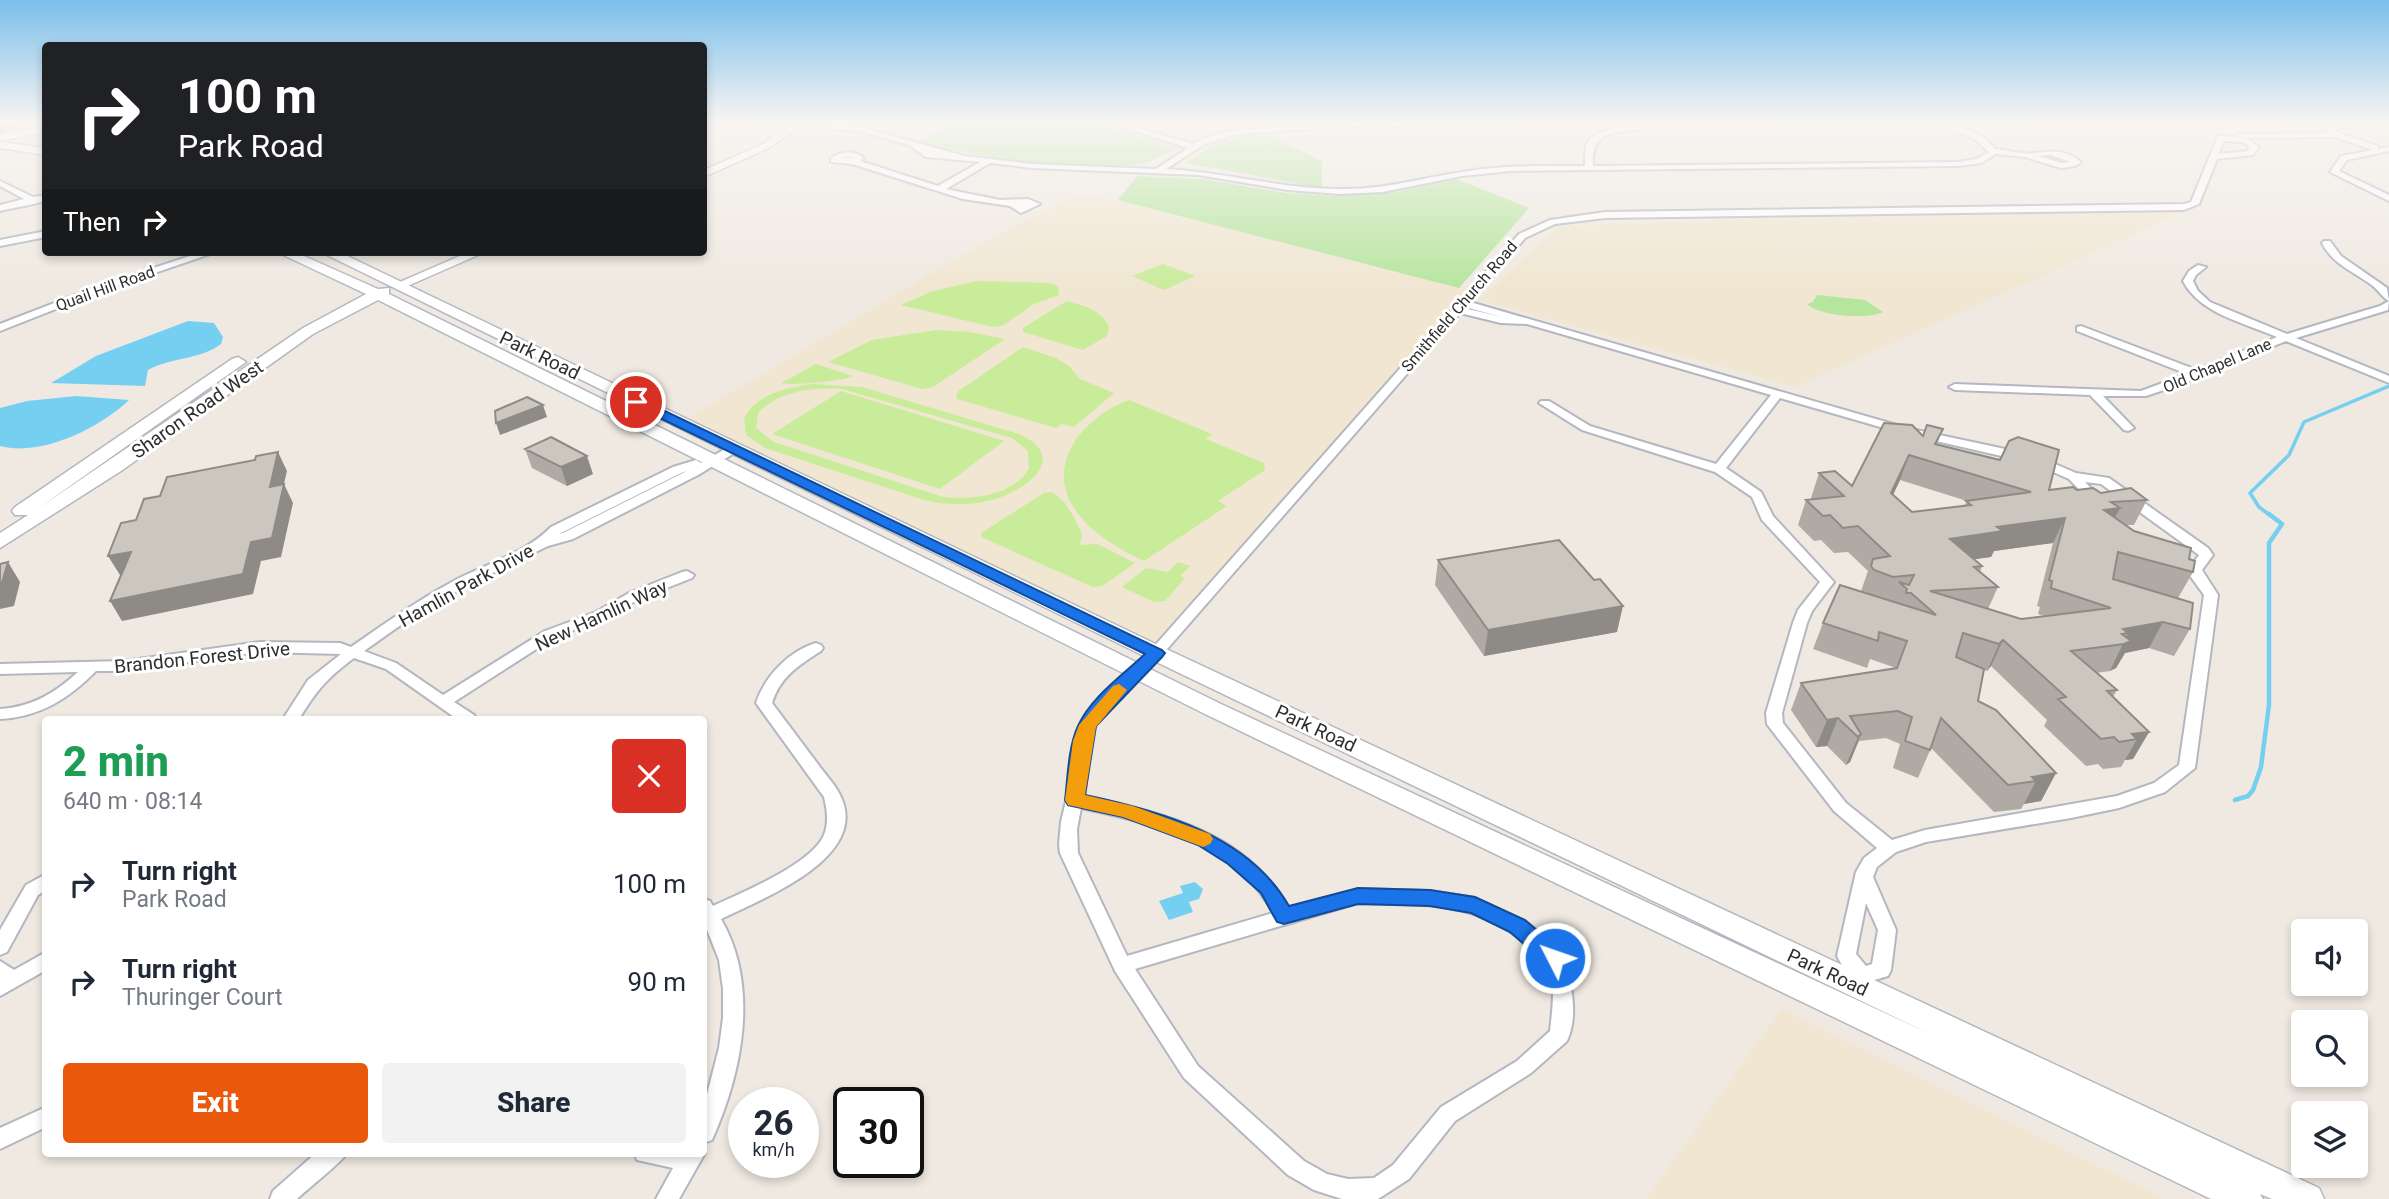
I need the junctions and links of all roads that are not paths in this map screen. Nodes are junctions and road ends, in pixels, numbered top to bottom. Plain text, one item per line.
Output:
1 (907, 178) edge
2 (944, 178) edge
3 (958, 178) edge
4 (1235, 178) edge
5 (1450, 178) edge
6 (2207, 178) edge
7 (2342, 178) edge
8 (0, 183) edge
9 (928, 184) junction
10 (941, 188) junction
11 (2389, 198) edge
12 (34, 199) edge
13 (1013, 204) dead end
14 (0, 208) edge
15 (42, 235) edge
16 (0, 243) edge
17 (2327, 243) dead end
18 (199, 256) edge
19 (293, 256) edge
20 (337, 256) edge
21 (446, 256) edge
22 (467, 256) edge
23 (2202, 267) dead end
24 (2370, 280) junction
25 (392, 281) junction
26 (2389, 281) edge
27 (371, 291) junction
28 (2389, 298) edge
29 (2389, 304) edge
30 (1460, 306) junction
31 (0, 328) edge
32 (2081, 329) dead end
33 (2284, 338) junction
34 (2197, 374) junction
35 (2389, 380) edge
36 (1955, 387) dead end
37 (2095, 394) junction
38 (1777, 395) junction
39 (1545, 402) dead end
40 (2128, 428) dead end
41 (721, 454) junction
42 (1719, 469) junction
43 (2073, 476) junction
44 (2104, 509) edge
45 (0, 526) edge
46 (0, 542) edge
47 (2175, 554) edge
48 (2195, 570) junction
49 (687, 575) dead end
50 (816, 648) dead end
51 (354, 651) junction
52 (1147, 662) junction
53 (91, 668) junction
54 (0, 669) edge
55 (444, 701) junction
56 (0, 714) edge
57 (293, 716) edge
58 (464, 716) edge
59 (1074, 800) junction
60 (1888, 847) junction
61 (1864, 876) junction
62 (42, 884) edge
63 (707, 911) edge
64 (1284, 916) junction
65 (0, 947) edge
66 (42, 962) edge
67 (1122, 965) junction
68 (4, 979) edge
69 (1857, 991) junction
70 (42, 1118) edge
71 (707, 1125) edge
72 (0, 1139) edge
73 (329, 1157) edge
74 (692, 1157) edge
75 (281, 1199) edge
76 (667, 1199) edge
77 (2246, 1199) edge
78 (2307, 1199) edge

1 - 9 street
2 - 9 street
3 - 10 street
4 - 5 street
6 - 30 street, Smithfield Church Road
7 - 11 street
8 - 12 street
9 - 10 street
10 - 13 street
12 - 14 street
15 - 16 street
17 - 24 street
18 - 31 street, Quail Hill Road
19 - 27 main road, Park Road
20 - 25 main road, Park Road
21 - 25 street
22 - 25 street
23 - 33 street
24 - 26 street
24 - 28 street
25 - 27 main road, Sharon Road West
25 - 41 main road, Park Road
27 - 41 main road, Park Road
27 - 45 main road, Sharon Road West
27 - 46 main road, Sharon Road West
29 - 33 street, Old Chapel Lane
30 - 38 street
30 - 52 street, Smithfield Church Road
32 - 34 street
33 - 34 street, Old Chapel Lane
33 - 35 street
34 - 37 street, Old Chapel Lane
36 - 37 street, Old Chapel Lane
37 - 40 street
38 - 42 street
38 - 43 street
39 - 42 street
41 - 51 street, Hamlin Park Drive
41 - 52 main road, Park Road
42 - 60 street
43 - 44 street
43 - 48 street
47 - 48 street
48 - 60 street
49 - 55 street, New Hamlin Way
50 - 63 street
51 - 53 street, Brandon Forest Drive
51 - 55 street, Brandon Forest Drive
51 - 57 street, Hamlin Park Drive
52 - 59 street, Smithfield Church Road
52 - 69 main road, Park Road
53 - 54 street, Brandon Forest Drive
53 - 56 street
55 - 58 street, Brandon Forest Drive
59 - 64 street
59 - 67 street, Smithfield Church Road
60 - 61 street
61 - 69 street
61 - 69 street
62 - 65 street
63 - 71 street
64 - 67 street
64 - 67 street, Smithfield Church Road
66 - 68 street
69 - 77 main road, Park Road
69 - 78 main road, Park Road
70 - 72 street
73 - 75 street
74 - 76 street

